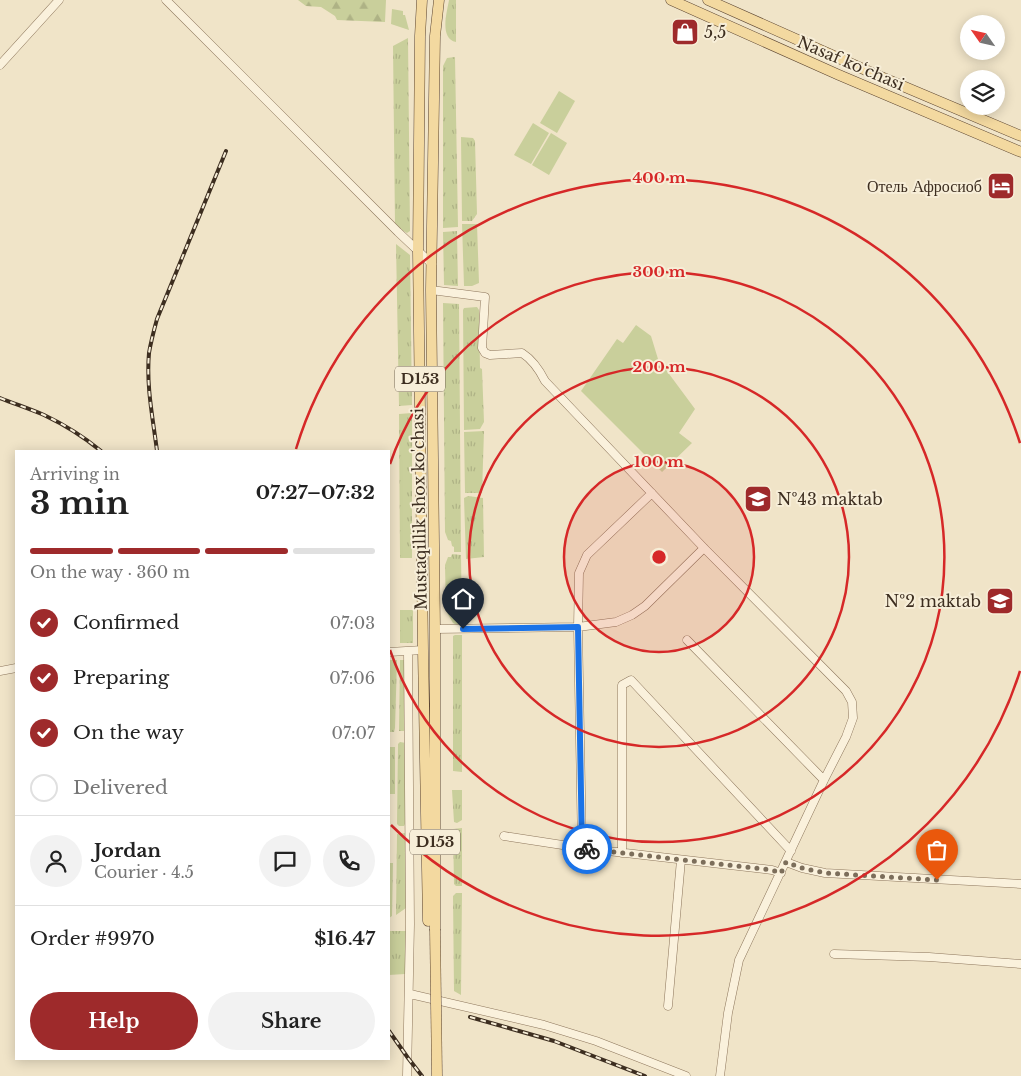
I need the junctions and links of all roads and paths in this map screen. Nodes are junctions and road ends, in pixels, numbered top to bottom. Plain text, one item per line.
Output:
1 (60, 0) edge
2 (166, 0) edge
3 (422, 0) edge
4 (439, 0) edge
5 (671, 0) edge
6 (708, 0) edge
7 (0, 65) edge
8 (1021, 136) edge
9 (1021, 152) edge
10 (418, 251) junction
11 (432, 264) junction
12 (419, 289) junction
13 (431, 290) junction
14 (652, 493) junction
15 (704, 548) junction
16 (578, 627) junction
17 (435, 629) junction
18 (687, 640) dead end
19 (423, 650) junction
20 (408, 651) junction
21 (390, 652) edge
22 (15, 668) edge
23 (0, 671) edge
24 (430, 744) junction
25 (824, 780) junction
26 (504, 836) dead end
27 (582, 848) junction
28 (791, 851) junction
29 (622, 853) junction
30 (681, 860) junction
31 (786, 862) junction
32 (781, 873) junction
33 (1021, 884) edge
34 (432, 929) junction
35 (834, 954) dead end
36 (1021, 964) edge
37 (410, 994) junction
38 (668, 1006) dead end
39 (407, 1076) edge
40 (431, 1076) edge
41 (437, 1076) edge
42 (686, 1076) edge
43 (720, 1076) edge

1 - 7 street
2 - 10 street
3 - 10 main road, Mustaqillik shox ko'chasi / D153
4 - 11 main road, Mustaqillik shox ko'chasi / D153
5 - 9 main road, Nasaf ko‘chasi
6 - 8 main road, Nasaf ko‘chasi
10 - 11 street
10 - 12 main road, Mustaqillik shox ko'chasi / D153
11 - 13 main road, Mustaqillik shox ko'chasi / D153
12 - 13 main road
12 - 19 main road, Mustaqillik shox ko'chasi / D153
13 - 14 street
13 - 17 main road, Mustaqillik shox ko'chasi / D153
14 - 15 street
14 - 16 street
15 - 16 street
15 - 25 street
16 - 17 street
16 - 27 street
17 - 24 main road, Mustaqillik shox ko'chasi / D153
18 - 25 street
19 - 20 street
19 - 24 main road, Mustaqillik shox ko'chasi / D153
20 - 21 street
20 - 37 street
22 - 23 street
24 - 34 main road, Mustaqillik shox ko'chasi / D153
25 - 28 street
26 - 27 street
27 - 29 street
28 - 29 street
28 - 31 street
29 - 30 street
30 - 32 street
30 - 38 street
31 - 32 street
31 - 33 street
32 - 43 street
34 - 40 main road, D153
34 - 41 main road, D153, bridge
35 - 36 street
37 - 39 street
37 - 42 street

